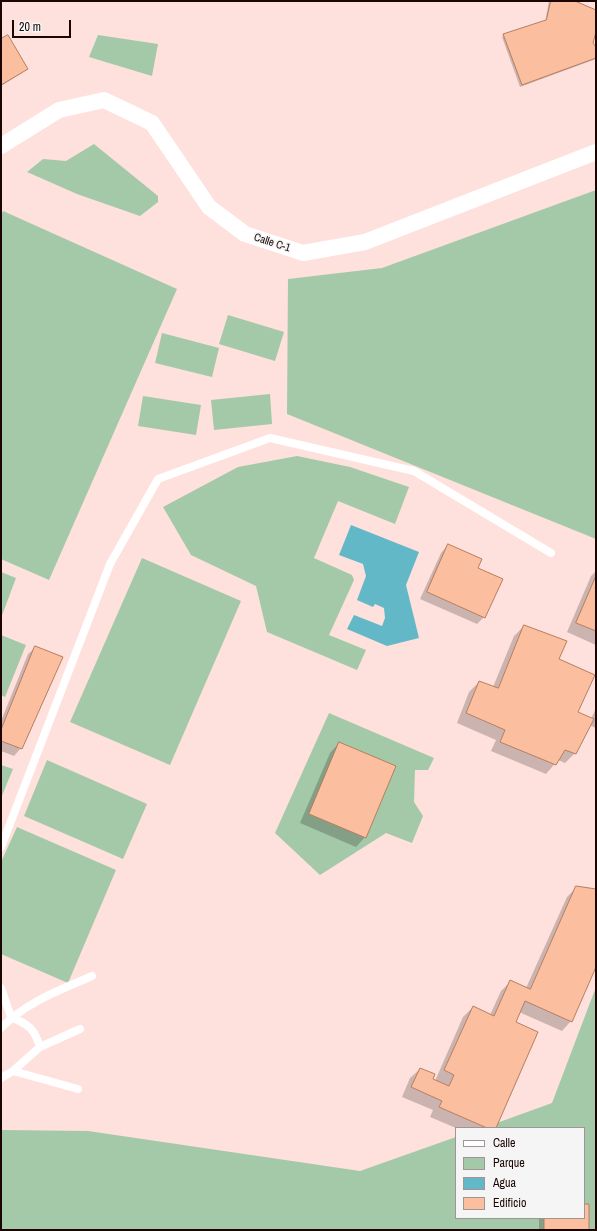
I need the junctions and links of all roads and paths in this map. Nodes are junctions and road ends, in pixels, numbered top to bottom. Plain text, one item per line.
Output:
1 (1, 146) edge
2 (596, 152) edge
3 (551, 553) dead end
4 (1, 847) edge
5 (92, 976) dead end
6 (1, 988) edge
7 (11, 1017) junction
8 (1, 1028) edge
9 (80, 1029) dead end
10 (40, 1047) junction
11 (13, 1071) junction
12 (1, 1078) edge
13 (78, 1089) dead end

1 - 2 street, Calle C-1
3 - 4 lane
5 - 7 lane
6 - 7 lane
7 - 8 lane
7 - 10 lane
9 - 10 lane
10 - 11 lane
11 - 12 lane
11 - 13 lane

